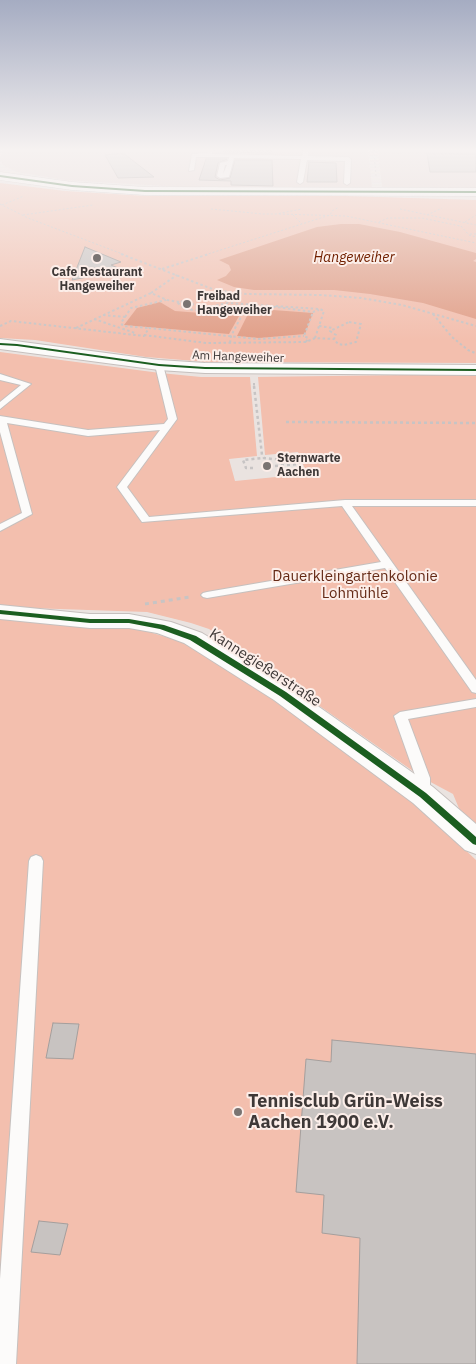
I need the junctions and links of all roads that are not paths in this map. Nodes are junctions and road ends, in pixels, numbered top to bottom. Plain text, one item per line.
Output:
1 (0, 344) edge
2 (159, 365) junction
3 (476, 370) edge
4 (0, 377) edge
5 (0, 406) edge
6 (0, 419) edge
7 (167, 427) junction
8 (345, 503) junction
9 (476, 503) edge
10 (0, 528) edge
11 (388, 564) junction
12 (207, 595) dead end
13 (0, 612) edge
14 (476, 689) edge
15 (476, 703) edge
16 (423, 795) junction
17 (476, 842) edge
18 (36, 861) dead end
19 (5, 1364) edge

1 - 2 street, Am Hangeweiher
2 - 3 street, Am Hangeweiher
2 - 7 lane
4 - 5 lane
6 - 7 lane
6 - 10 lane
7 - 8 lane
8 - 9 lane
8 - 11 lane
11 - 12 lane
11 - 14 lane
13 - 16 street, Kannegießerstraße
15 - 16 lane
16 - 17 street, Kannegießerstraße
18 - 19 lane

